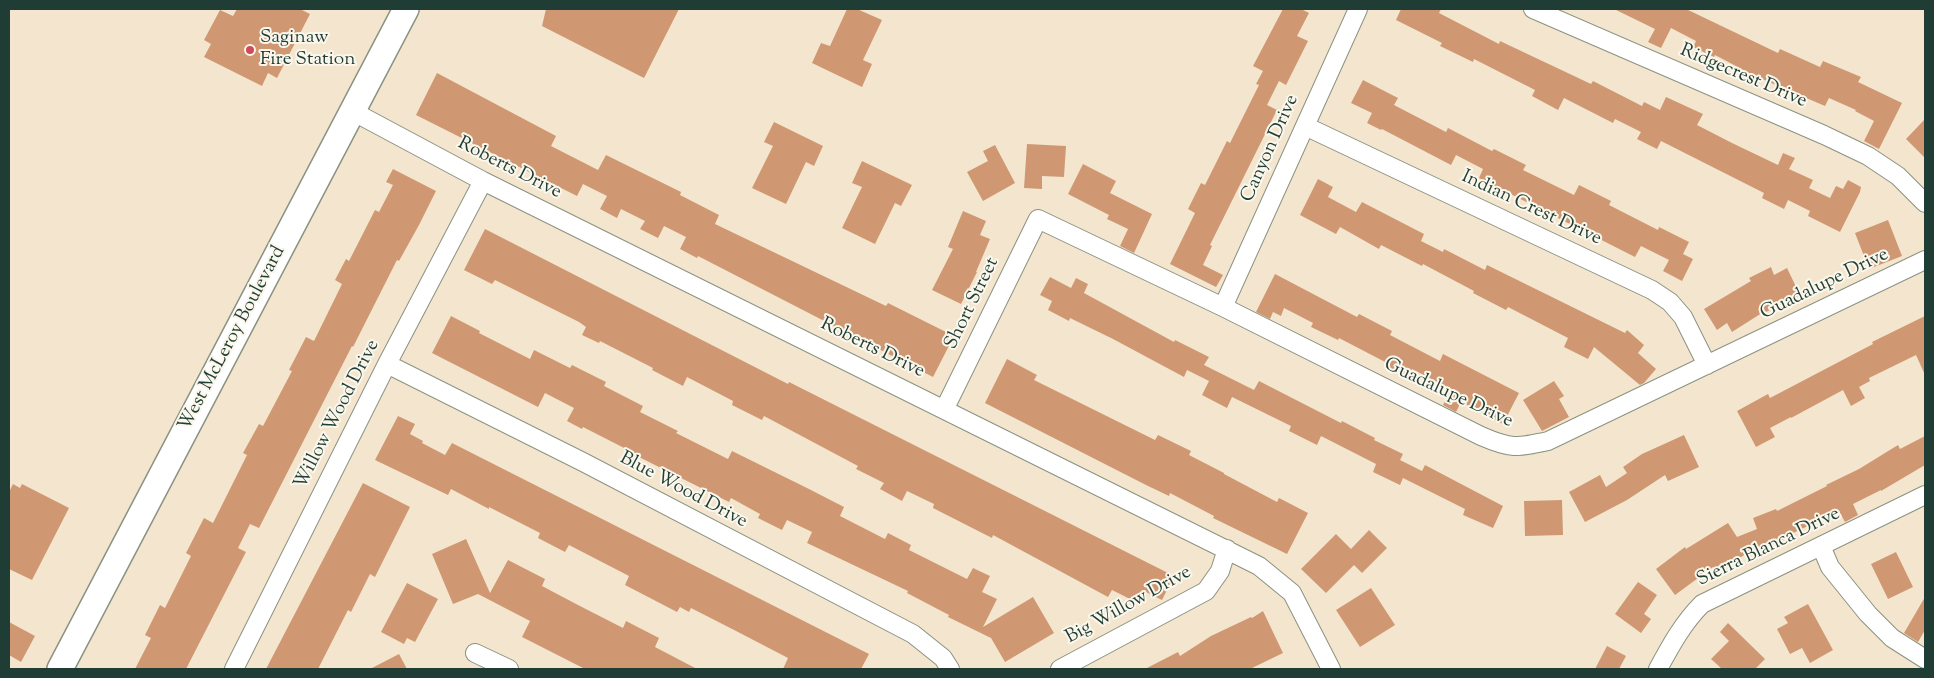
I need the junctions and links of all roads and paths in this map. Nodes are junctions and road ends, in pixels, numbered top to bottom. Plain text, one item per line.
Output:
1 (406, 9) edge
2 (1358, 9) edge
3 (1533, 9) edge
4 (352, 111) junction
5 (1305, 126) junction
6 (483, 181) junction
7 (1925, 203) edge
8 (1038, 219) joint
9 (1925, 260) edge
10 (1223, 308) junction
11 (387, 364) junction
12 (1707, 365) junction
13 (945, 408) junction
14 (1925, 495) edge
15 (1821, 546) junction
16 (1227, 549) junction
17 (474, 653) dead end
18 (1925, 659) edge
19 (60, 669) edge
20 (234, 669) edge
21 (509, 669) edge
22 (950, 669) edge
23 (1060, 669) edge
24 (1331, 669) edge
25 (1658, 669) edge

1 - 4 main road, West McLeroy Boulevard
2 - 5 street, Canyon Drive
3 - 7 street, Ridgecrest Drive
4 - 6 street, Roberts Drive
4 - 19 main road, West McLeroy Boulevard
5 - 10 street, Canyon Drive
5 - 12 street, Indian Crest Drive
6 - 11 street, Willow Wood Drive
6 - 13 street, Roberts Drive
8 - 10 street, Guadalupe Drive
8 - 13 street, Short Street
9 - 12 street, Guadalupe Drive
10 - 12 street, Guadalupe Drive
11 - 20 street, Willow Wood Drive
11 - 22 street, Blue Wood Drive
13 - 16 street, Roberts Drive
14 - 15 street, Sierra Blanca Drive
15 - 18 street
15 - 25 street, Sierra Blanca Drive
16 - 23 street, Big Willow Drive
16 - 24 street, Roberts Drive
17 - 21 street

